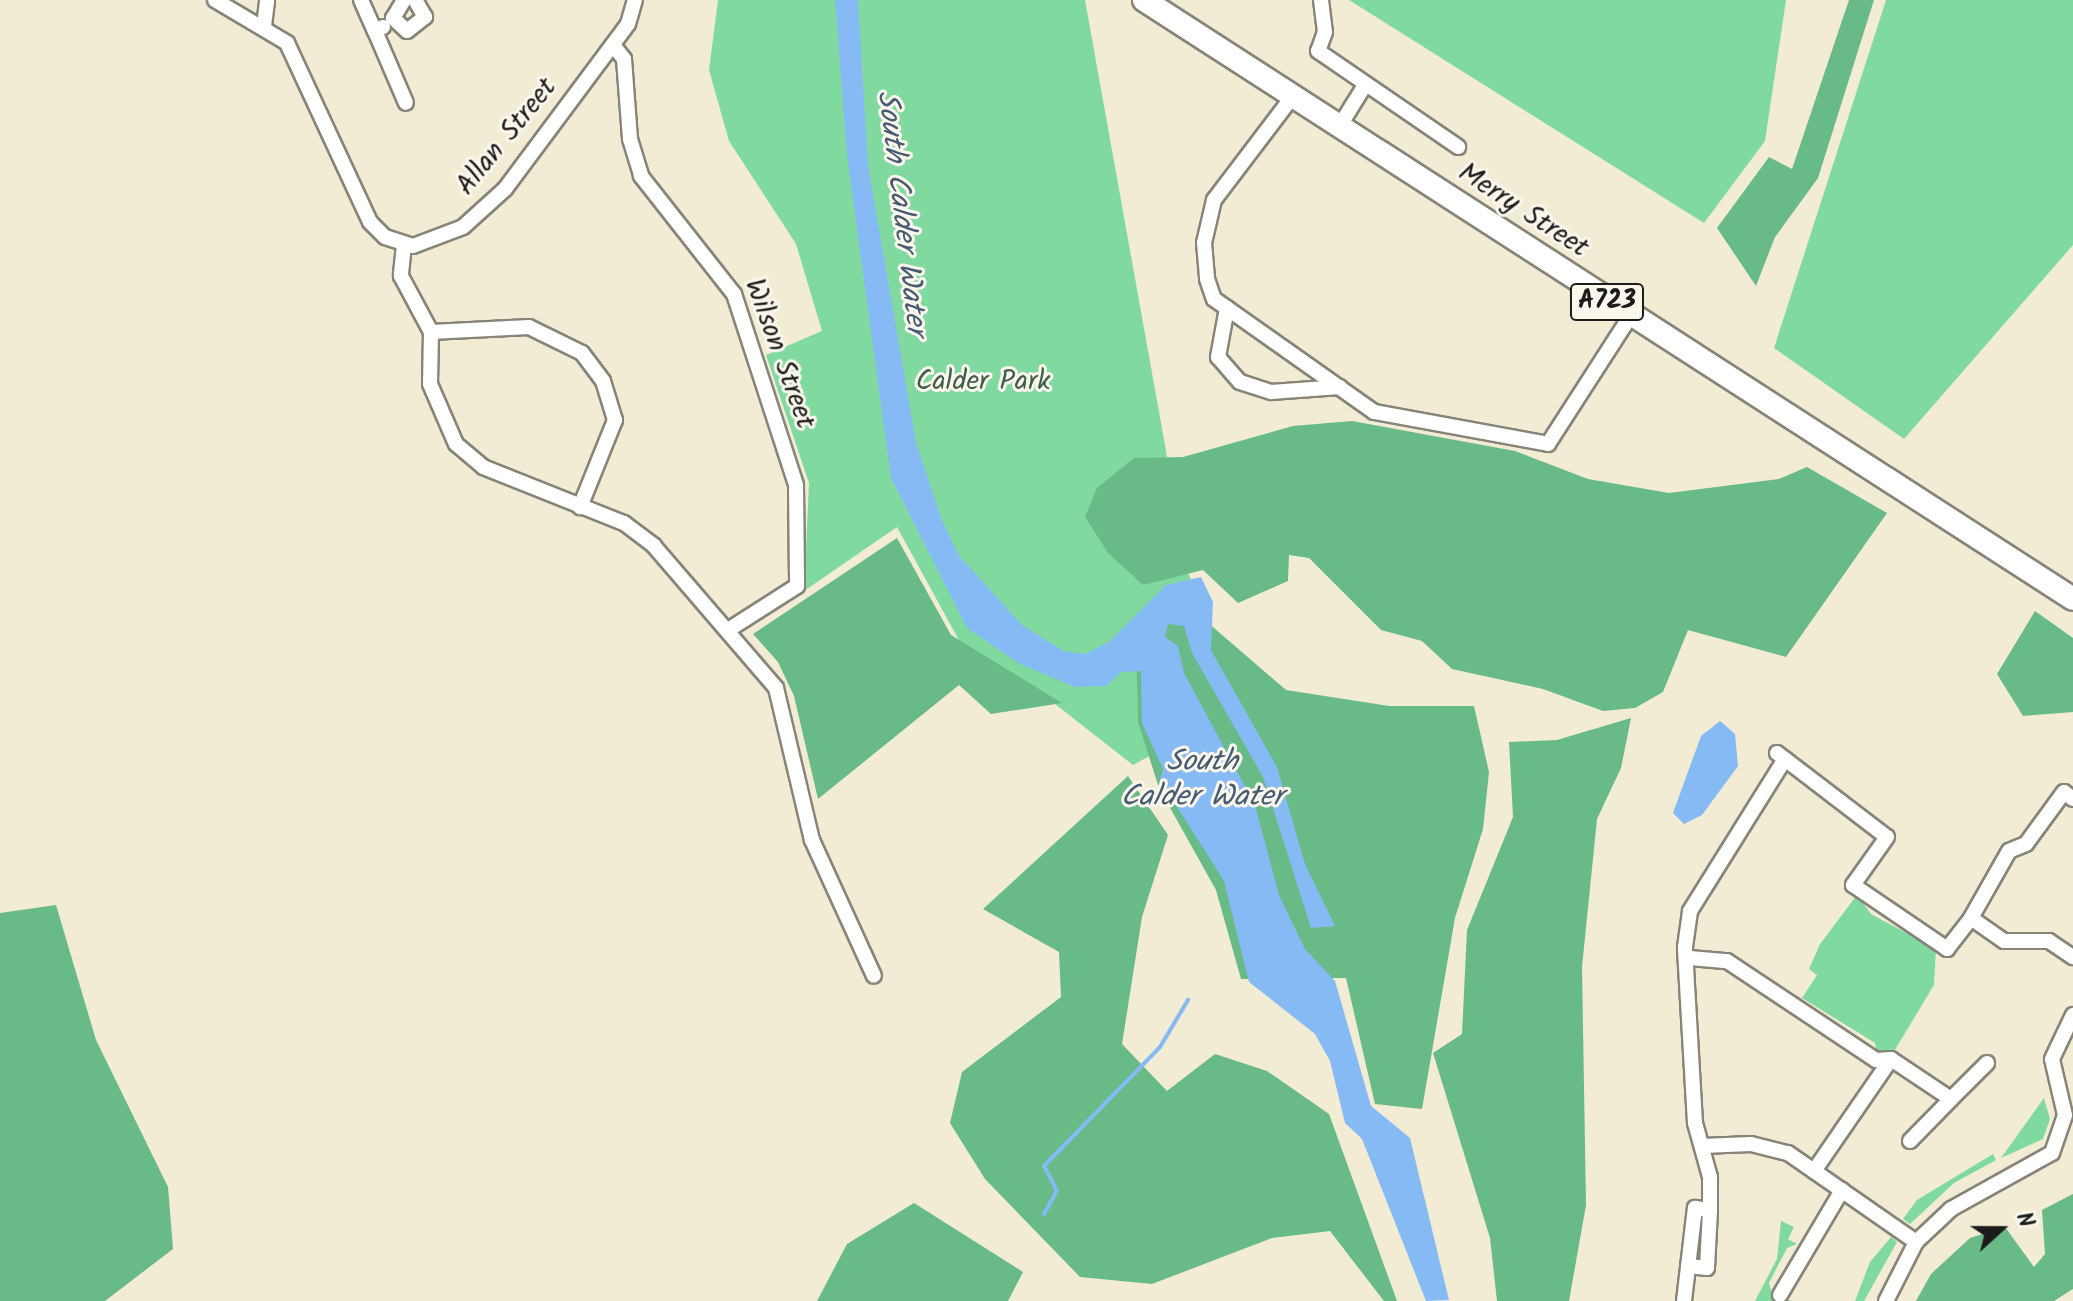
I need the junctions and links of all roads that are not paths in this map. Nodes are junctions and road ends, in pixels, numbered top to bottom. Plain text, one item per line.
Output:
1 (215, 0) edge
2 (267, 0) edge
3 (361, 0) edge
4 (404, 0) edge
5 (415, 0) edge
6 (635, 0) edge
7 (1144, 0) edge
8 (1321, 0) edge
9 (395, 22) junction
10 (264, 26) junction
11 (375, 31) junction
12 (613, 45) junction
13 (1365, 85) junction
14 (1293, 96) junction
15 (406, 103) dead end
16 (1339, 127) junction
17 (1458, 147) dead end
18 (404, 245) junction
19 (1227, 308) junction
20 (1630, 317) junction
21 (431, 332) junction
22 (1340, 387) junction
23 (580, 507) junction
24 (2073, 599) edge
25 (728, 630) junction
26 (2073, 799) edge
27 (1971, 918) junction
28 (2073, 957) edge
29 (1690, 958) junction
30 (874, 976) dead end
31 (2073, 1015) edge
32 (1891, 1059) junction
33 (1987, 1063) dead end
34 (1951, 1099) junction
35 (1910, 1141) dead end
36 (1702, 1146) junction
37 (1814, 1171) junction
38 (1842, 1190) junction
39 (1916, 1242) junction
40 (1780, 1295) dead end
41 (1684, 1301) edge
42 (1886, 1301) edge

1 - 10 street
2 - 10 street
3 - 11 street
4 - 9 street
5 - 9 street
6 - 12 street, Allan Street
7 - 14 main road, Merry Street / A723
8 - 13 street
9 - 11 street
10 - 18 street
11 - 15 street
12 - 18 street, Allan Street
12 - 25 street, Wilson Street
13 - 16 street
13 - 17 street
14 - 16 main road, Merry Street / A723
14 - 19 street
16 - 20 main road, Merry Street / A723
18 - 21 street
19 - 22 street
19 - 22 street
20 - 22 street
20 - 24 main road, Merry Street / A723
21 - 23 street
21 - 23 street
23 - 25 street
25 - 30 street
26 - 27 street
27 - 28 street
27 - 29 street
29 - 32 street
29 - 36 street
31 - 39 street
32 - 34 street
32 - 37 street
33 - 34 street
34 - 35 street
36 - 37 street
36 - 41 street
37 - 38 street
38 - 39 street
38 - 40 street
39 - 42 street

